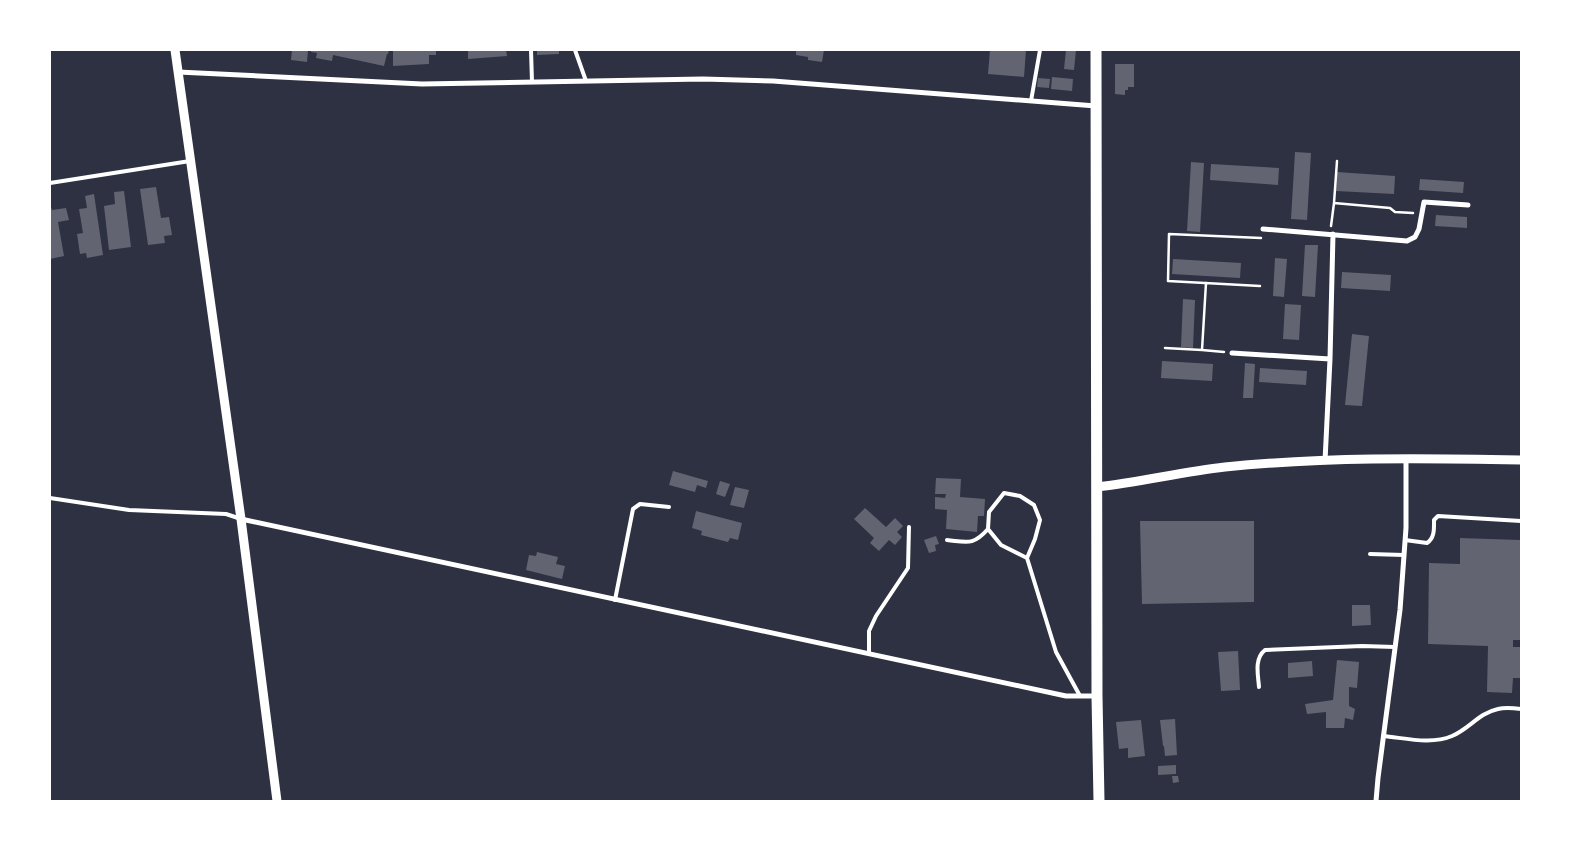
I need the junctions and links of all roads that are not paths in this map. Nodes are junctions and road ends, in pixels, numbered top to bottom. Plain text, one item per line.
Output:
1 (174, 50) edge
2 (531, 50) edge
3 (575, 50) edge
4 (1040, 50) edge
5 (1096, 50) edge
6 (178, 72) junction
7 (586, 81) junction
8 (532, 82) junction
9 (1030, 101) junction
10 (1096, 106) junction
11 (190, 161) junction
12 (50, 183) edge
13 (1468, 205) dead end
14 (1263, 229) dead end
15 (1332, 234) junction
16 (1232, 353) road end
17 (1330, 360) junction
18 (1406, 458) junction
19 (1325, 460) junction
20 (1521, 460) edge
21 (1097, 487) junction
22 (50, 498) edge
23 (669, 507) dead end
24 (241, 519) junction
25 (1521, 521) edge
26 (909, 527) dead end
27 (988, 529) junction
28 (947, 540) dead end
29 (1405, 540) junction
30 (1370, 554) dead end
31 (1404, 555) junction
32 (1027, 558) junction
33 (615, 600) junction
34 (1395, 647) junction
35 (869, 654) junction
36 (1259, 687) dead end
37 (1080, 696) junction
38 (1097, 696) junction
39 (1521, 708) edge
40 (1383, 736) junction
41 (278, 801) edge
42 (1099, 801) edge
43 (1376, 801) edge

1 - 6 street
2 - 8 lane
3 - 7 lane
4 - 9 lane
5 - 10 main road
6 - 8 street
6 - 11 street
7 - 8 street
7 - 9 street
9 - 10 street
10 - 21 main road
11 - 12 lane
11 - 24 street
13 - 15 street
14 - 15 street
15 - 17 street
16 - 17 street
17 - 19 street
18 - 19 street
18 - 20 street
18 - 29 street
19 - 21 street
21 - 38 main road
22 - 24 lane
23 - 33 lane
24 - 33 street
24 - 41 street
25 - 29 lane
26 - 35 lane
27 - 28 lane
27 - 32 lane
27 - 32 lane
29 - 31 street
30 - 31 lane
31 - 34 street
32 - 37 lane
33 - 35 street
34 - 36 lane
34 - 40 street
35 - 37 street
37 - 38 street
38 - 42 main road
39 - 40 lane
40 - 43 street

